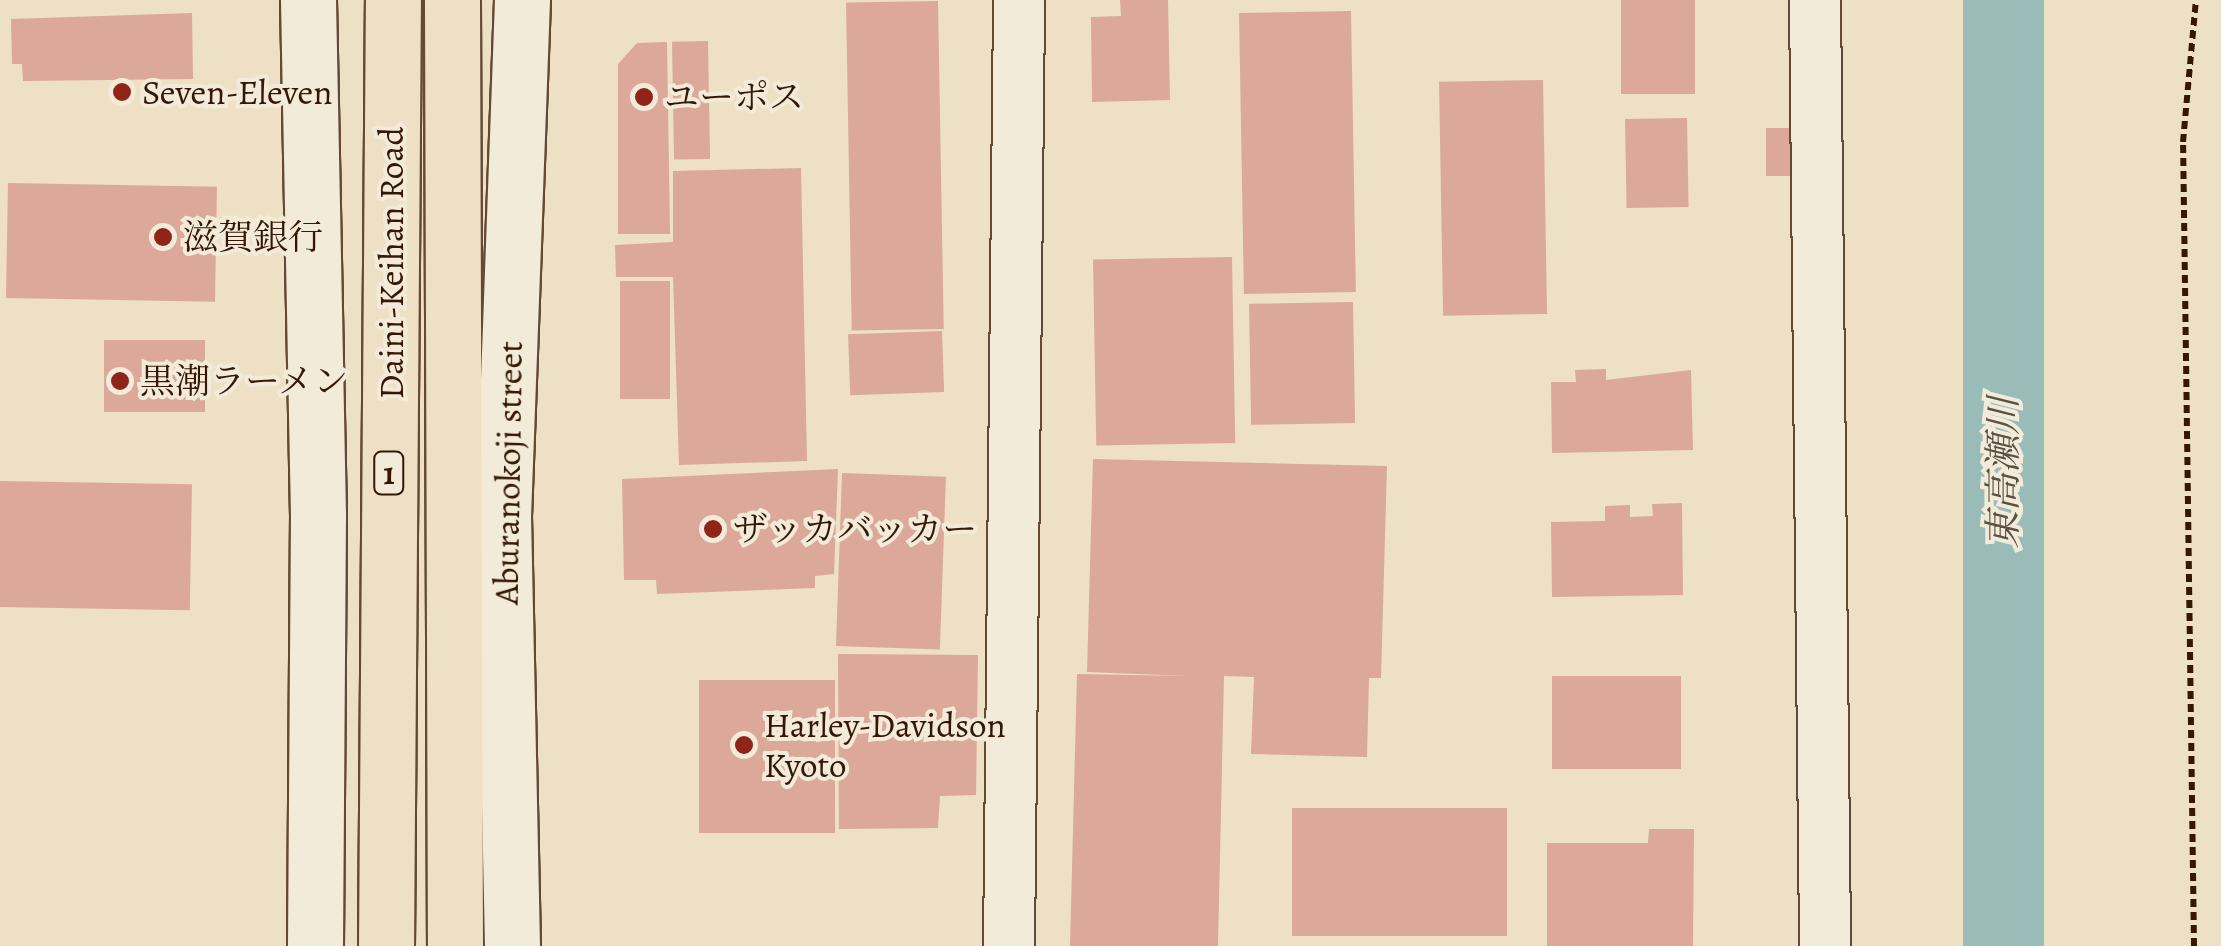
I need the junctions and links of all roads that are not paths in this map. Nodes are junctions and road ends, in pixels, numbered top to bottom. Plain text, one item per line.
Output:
1 (308, 0) edge
2 (393, 0) edge
3 (452, 0) edge
4 (522, 0) edge
5 (1019, 0) edge
6 (1815, 0) edge
7 (315, 946) edge
8 (386, 946) edge
9 (455, 946) edge
10 (512, 946) edge
11 (1008, 946) edge
12 (1824, 946) edge

1 - 7 street
2 - 8 highway, Daini-Keihan Road / 1
3 - 9 highway, Daini-Keihan Road / 1
4 - 10 street, Aburanokoji street
5 - 11 street
6 - 12 street

